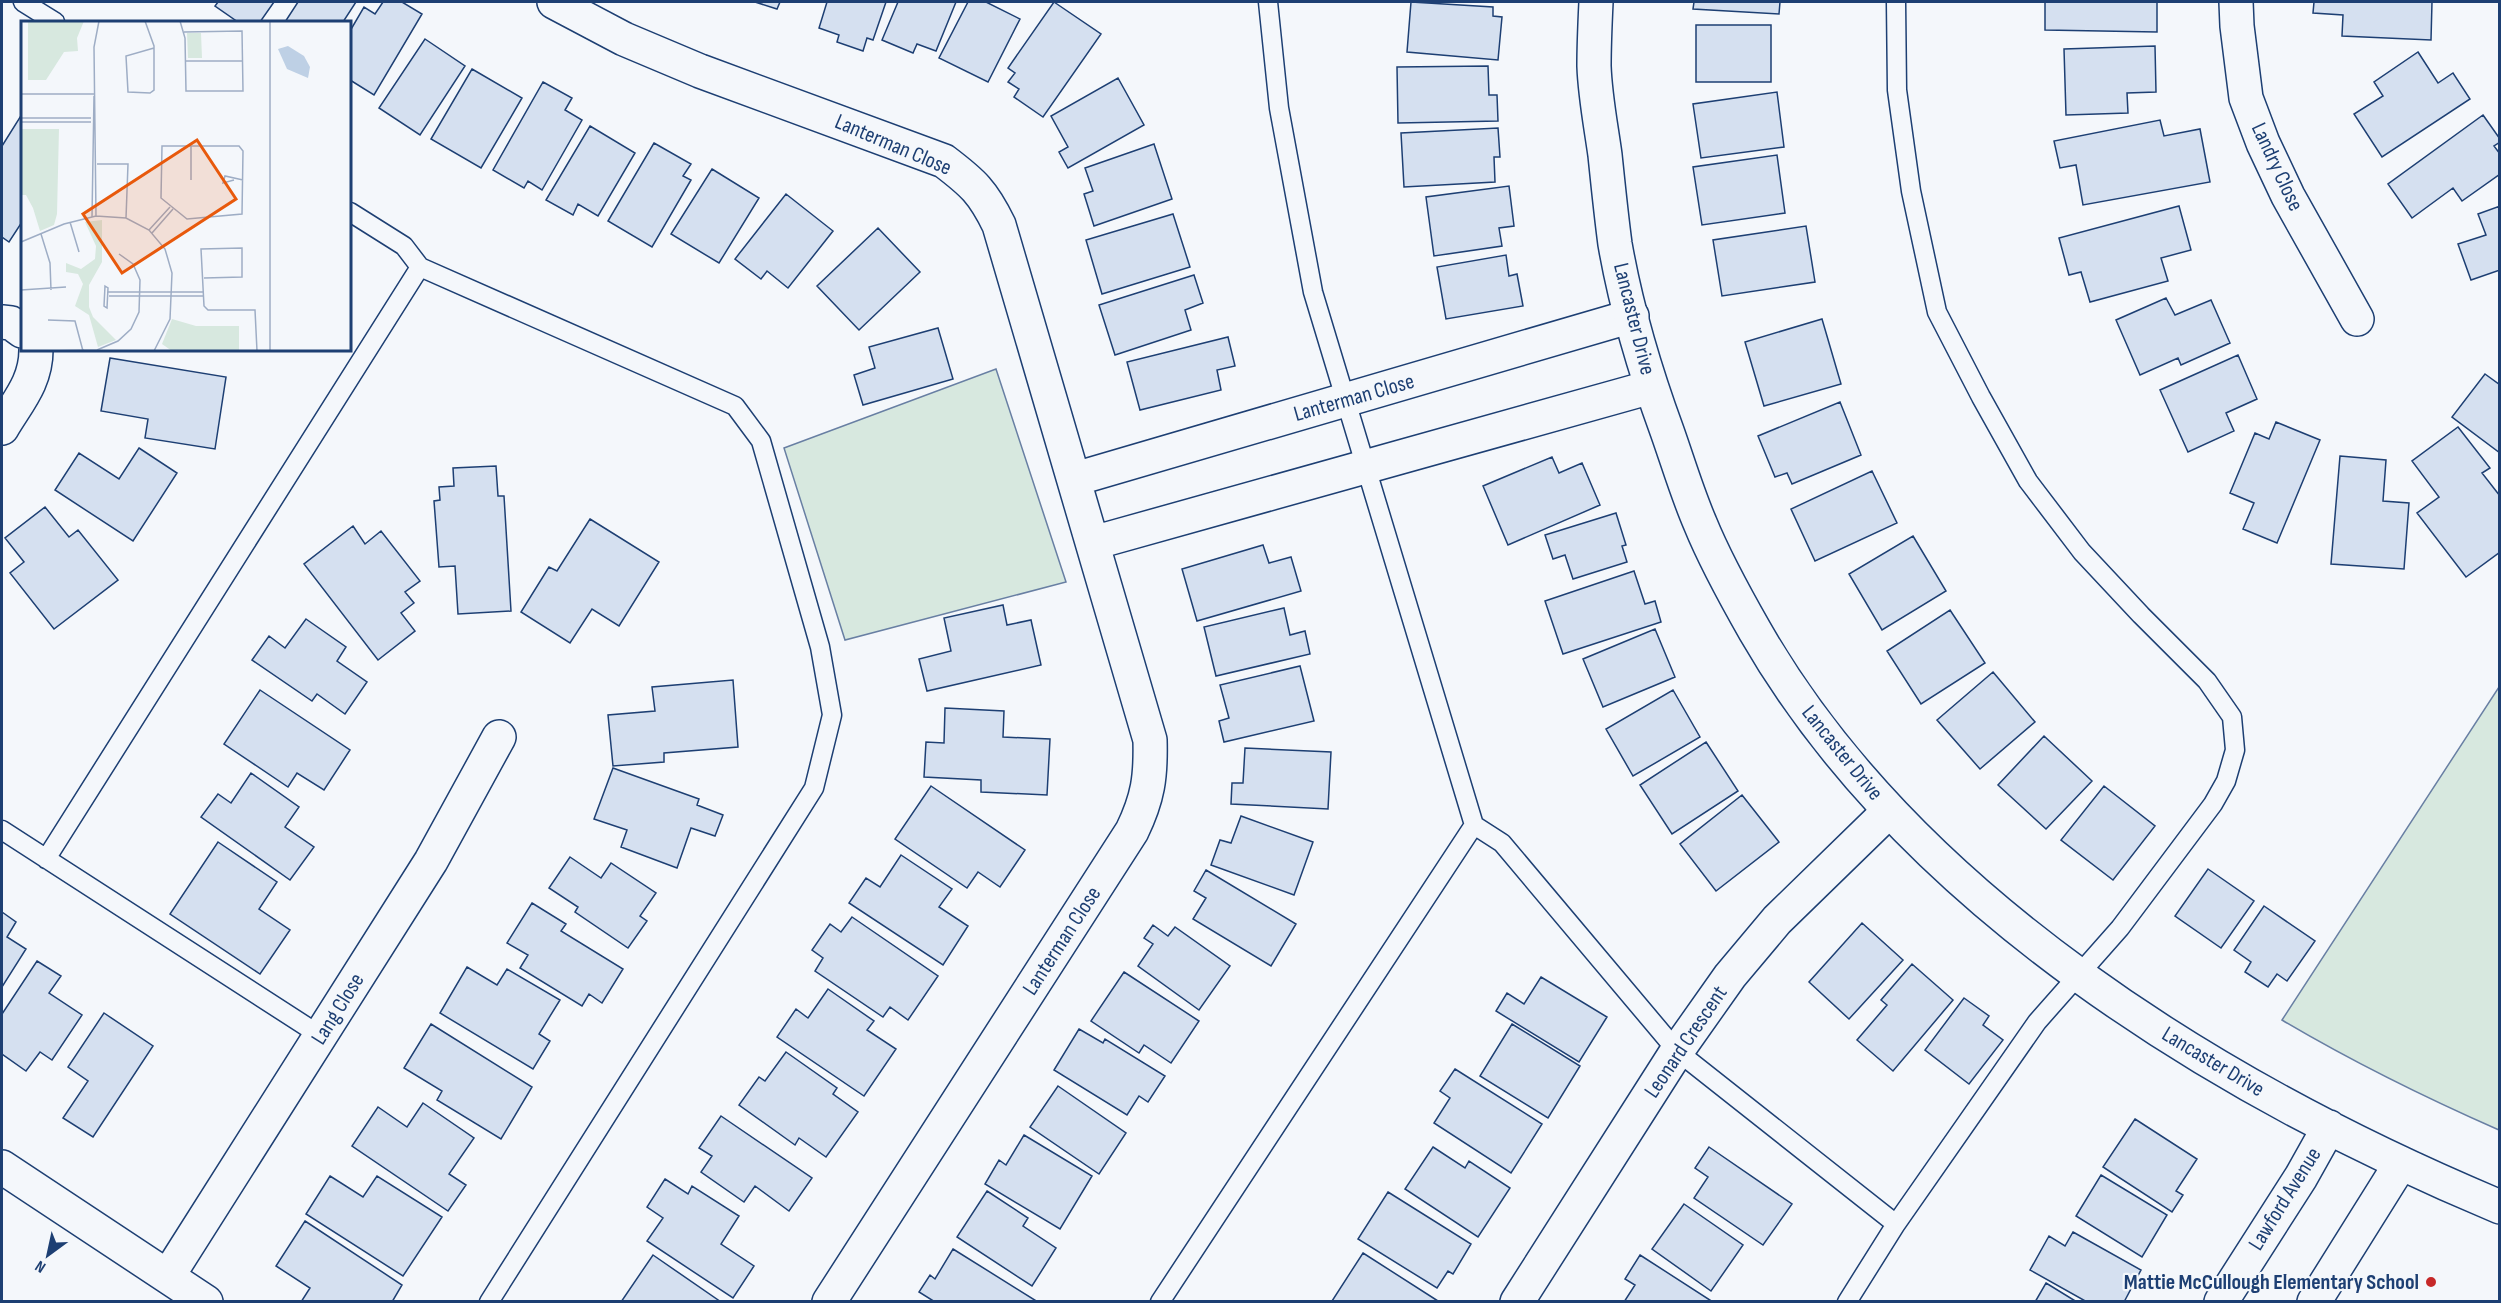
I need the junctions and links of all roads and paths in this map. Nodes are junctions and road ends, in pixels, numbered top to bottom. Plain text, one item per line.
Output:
1 (23, 2) edge
2 (554, 2) edge
3 (1268, 2) edge
4 (1596, 2) edge
5 (1896, 2) edge
6 (2236, 2) edge
7 (53, 21) edge
8 (351, 213) edge
9 (420, 267) junction
10 (1632, 316) junction
11 (2356, 319) dead end
12 (2, 322) edge
13 (21, 330) edge
14 (36, 351) edge
15 (1651, 387) junction
16 (1346, 400) junction
17 (2, 428) edge
18 (1367, 467) junction
19 (1075, 480) junction
20 (1093, 543) junction
21 (499, 737) dead end
22 (1889, 811) junction
23 (1474, 825) junction
24 (2, 830) edge
25 (46, 859) junction
26 (2077, 975) junction
27 (321, 1036) junction
28 (1677, 1051) junction
29 (2329, 1127) junction
30 (2401, 1163) junction
31 (2, 1167) edge
32 (2499, 1207) edge
33 (1896, 1224) junction
34 (168, 1276) junction
35 (206, 1302) edge
36 (489, 1302) edge
37 (829, 1302) edge
38 (1160, 1302) edge
39 (1517, 1302) edge
40 (1847, 1302) edge
41 (2221, 1302) edge
42 (2314, 1302) edge

1 - 7 lane
2 - 19 street, Lanterman Close
3 - 16 lane
4 - 10 street, Lancaster Drive
5 - 26 lane
6 - 11 street, Landry Close
8 - 9 lane
9 - 25 lane
9 - 36 lane
10 - 15 street, Lancaster Drive
10 - 16 street, Lanterman Close
12 - 13 street
14 - 17 street
15 - 18 street
15 - 22 street, Lancaster Drive
16 - 18 lane
16 - 19 street, Lanterman Close
18 - 20 street
18 - 23 lane
19 - 20 street, Lanterman Close
20 - 37 street, Lanterman Close
21 - 27 street, Lang Close
22 - 26 street, Lancaster Drive
22 - 28 street, Leonard Crescent
23 - 28 lane
23 - 38 lane
24 - 25 lane
25 - 27 lane
26 - 29 street, Lancaster Drive
26 - 33 lane
27 - 34 street, Lang Close
28 - 33 lane
28 - 39 street, Leonard Crescent
29 - 30 street, Lancaster Drive
29 - 41 street, Lawford Avenue
30 - 32 street, Lancaster Drive
30 - 42 street
31 - 34 street
33 - 40 lane
34 - 35 street

